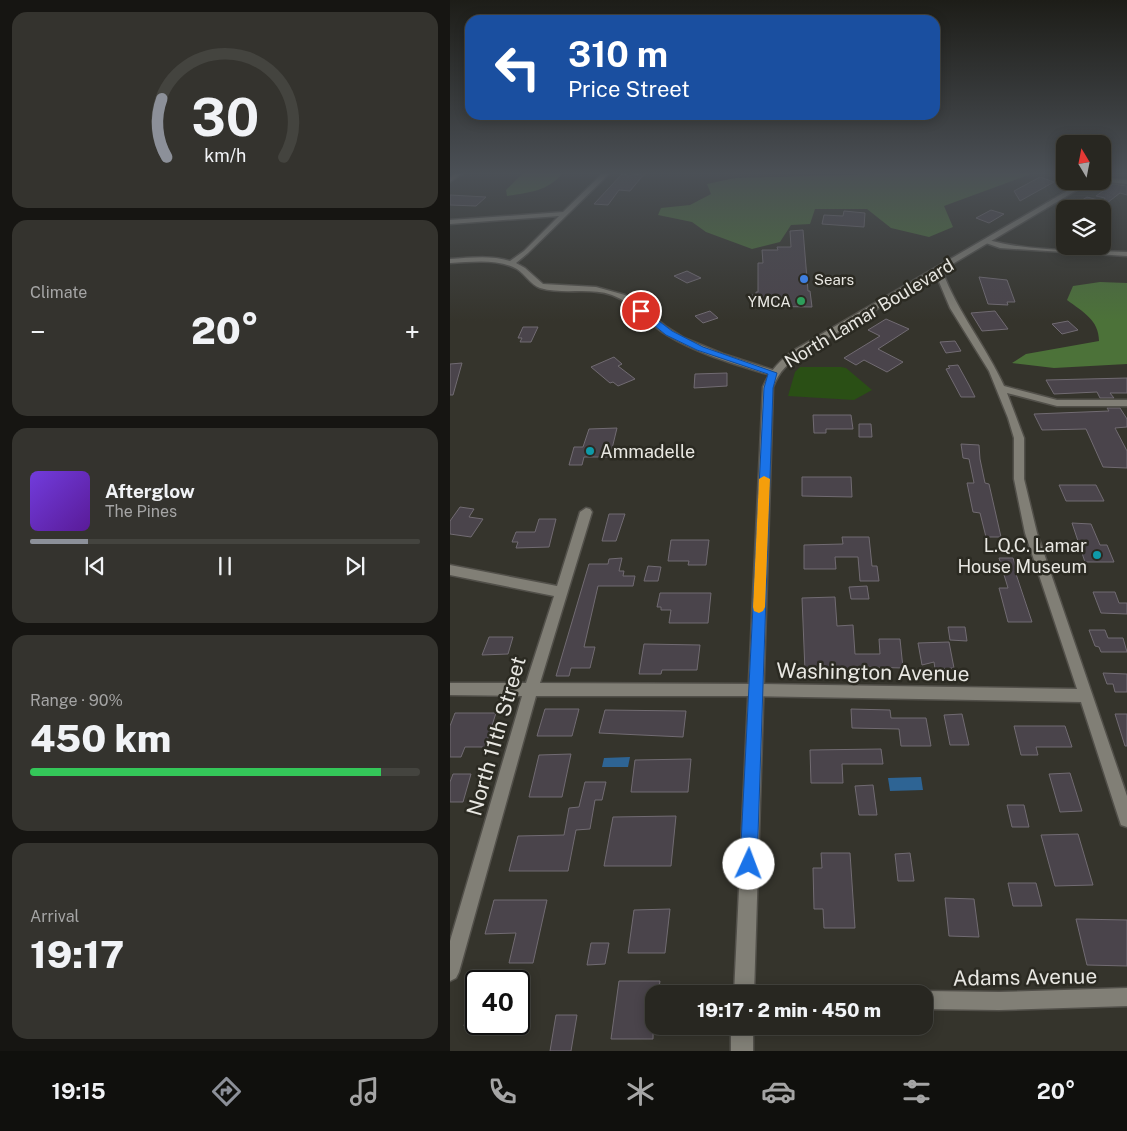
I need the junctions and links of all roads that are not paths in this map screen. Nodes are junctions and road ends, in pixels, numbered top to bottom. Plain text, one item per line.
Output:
1 (557, 222) edge
2 (1021, 222) edge
3 (988, 242) junction
4 (1127, 254) edge
5 (450, 261) edge
6 (510, 264) junction
7 (938, 270) junction
8 (773, 373) junction
9 (1000, 388) junction
10 (1127, 403) edge
11 (586, 512) dead end
12 (450, 570) edge
13 (561, 592) junction
14 (450, 689) edge
15 (530, 689) junction
16 (755, 690) junction
17 (1086, 696) junction
18 (1127, 819) edge
19 (450, 972) edge
20 (744, 985) edge
21 (1127, 997) edge
22 (933, 1000) edge
23 (742, 1035) edge
24 (742, 1051) edge

1 - 6 street
2 - 3 street, North Lamar Boulevard
3 - 4 street
3 - 7 street, North Lamar Boulevard
5 - 6 street
6 - 8 street
7 - 8 street, North Lamar Boulevard
7 - 9 street
8 - 16 street, North Lamar Boulevard
9 - 10 street
9 - 17 street
11 - 13 street, North 11th Street
12 - 13 street
13 - 15 street, North 11th Street
14 - 15 street, Washington Avenue
15 - 16 street, Washington Avenue
15 - 19 street, North 11th Street
16 - 17 street, Washington Avenue
16 - 20 street, North Lamar Boulevard
17 - 18 street
21 - 22 street, Adams Avenue
23 - 24 street

